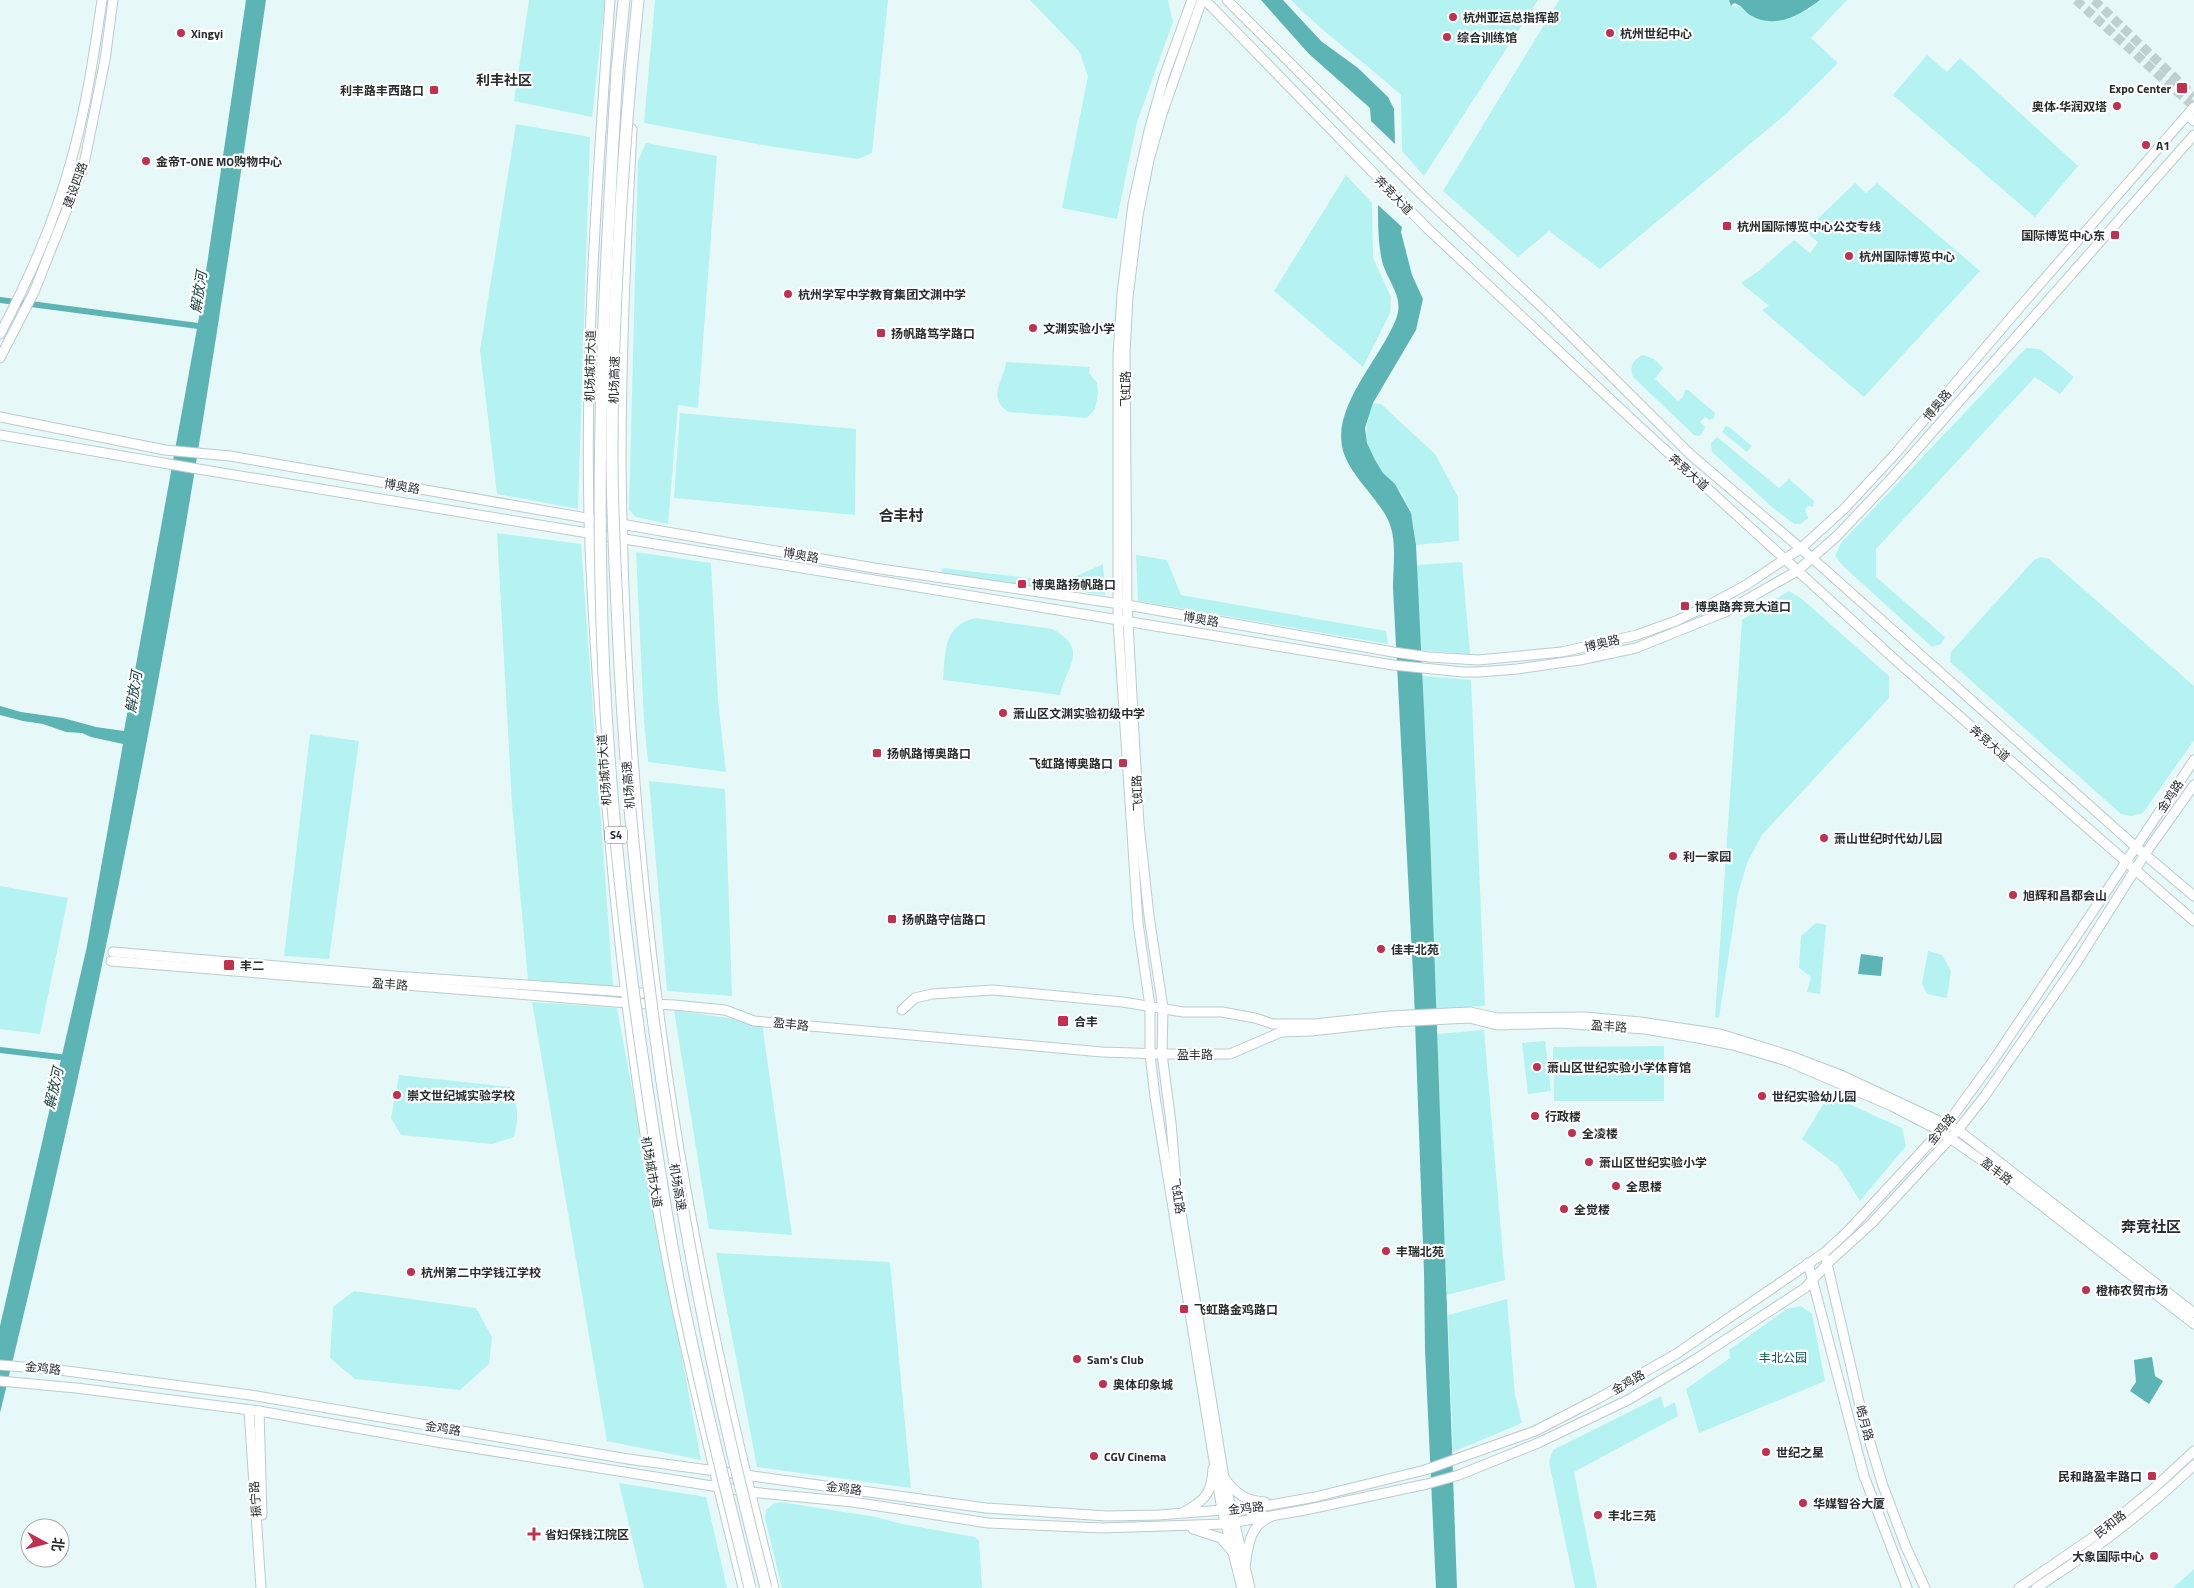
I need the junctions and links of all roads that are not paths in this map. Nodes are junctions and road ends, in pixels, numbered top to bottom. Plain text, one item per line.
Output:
1 (102, 0) edge
2 (113, 0) edge
3 (610, 0) edge
4 (624, 0) edge
5 (638, 0) edge
6 (643, 0) edge
7 (1192, 0) edge
8 (1204, 0) edge
9 (1227, 0) edge
10 (2192, 114) edge
11 (2194, 135) edge
12 (0, 334) edge
13 (0, 358) edge
14 (0, 417) edge
15 (0, 434) edge
16 (589, 518) junction
17 (622, 524) junction
18 (590, 533) junction
19 (623, 538) junction
20 (1800, 549) junction
21 (1812, 558) junction
22 (1784, 559) junction
23 (1797, 570) junction
24 (1122, 605) junction
25 (1118, 620) junction
26 (1128, 622) junction
27 (2194, 760) edge
28 (2194, 784) edge
29 (2136, 847) junction
30 (2145, 854) junction
31 (2125, 862) junction
32 (2135, 870) junction
33 (2194, 896) edge
34 (2194, 921) edge
35 (625, 992) junction
36 (656, 994) junction
37 (627, 1003) junction
38 (657, 1004) junction
39 (1150, 1006) junction
40 (1163, 1008) junction
41 (902, 1010) dead end
42 (1150, 1054) junction
43 (1162, 1054) junction
44 (1947, 1124) junction
45 (1958, 1130) junction
46 (1940, 1131) junction
47 (1951, 1138) junction
48 (1824, 1253) junction
49 (1808, 1263) junction
50 (1828, 1263) junction
51 (1813, 1278) junction
52 (2194, 1314) edge
53 (2194, 1324) edge
54 (0, 1365) edge
55 (0, 1380) edge
56 (254, 1411) junction
57 (2194, 1451) edge
58 (1213, 1455) junction
59 (2194, 1465) edge
60 (714, 1471) junction
61 (745, 1475) junction
62 (1224, 1478) junction
63 (718, 1487) junction
64 (750, 1492) junction
65 (1286, 1502) junction
66 (1222, 1510) junction
67 (1181, 1514) junction
68 (1278, 1514) junction
69 (1230, 1519) junction
70 (1178, 1526) junction
71 (1231, 1550) junction
72 (1245, 1570) junction
73 (2035, 1577) junction
74 (260, 1588) edge
75 (266, 1588) edge
76 (743, 1588) edge
77 (750, 1588) edge
78 (766, 1588) edge
79 (774, 1588) edge
80 (1242, 1588) edge
81 (1250, 1588) edge
82 (1907, 1588) edge
83 (1925, 1588) edge
84 (2010, 1588) edge
85 (2019, 1588) edge
86 (2036, 1588) edge

1 - 12 main road, 建设四路
2 - 13 main road, 建设四路
3 - 16 main road, 机场城市大道
4 - 77 highway, 机场高速 / S4, bridge
5 - 78 highway, 机场高速 / S4, bridge
6 - 17 main road
7 - 24 main road, 飞虹路
8 - 22 main road, 奔竞大道
8 - 24 main road, 飞虹路
9 - 20 main road, 奔竞大道
10 - 20 main road, 博奥路
11 - 21 main road, 博奥路
14 - 16 main road, 博奥路
15 - 18 main road, 博奥路
16 - 17 main road, 博奥路
16 - 18 main road, 机场城市大道
17 - 19 main road
17 - 24 main road, 博奥路
18 - 19 main road, 博奥路
18 - 35 main road, 机场城市大道
19 - 25 main road, 博奥路
19 - 36 main road
20 - 21 main road, 奔竞大道
20 - 22 main road, 博奥路
21 - 23 main road, 博奥路
21 - 29 main road, 奔竞大道
22 - 23 main road, 奔竞大道
22 - 24 main road, 博奥路
23 - 26 main road, 博奥路
23 - 31 main road, 奔竞大道
24 - 25 main road, 飞虹路
24 - 26 main road, 飞虹路
25 - 26 main road, 博奥路
25 - 39 main road, 飞虹路
26 - 40 main road, 飞虹路
27 - 29 main road, 金鸡路
28 - 30 main road, 金鸡路
29 - 30 main road, 奔竞大道
29 - 31 main road, 金鸡路
30 - 32 main road, 金鸡路
30 - 33 main road, 奔竞大道
31 - 32 main road, 奔竞大道
31 - 44 main road, 金鸡路
32 - 34 main road, 奔竞大道
32 - 45 main road, 金鸡路
35 - 36 main road, 盈丰路
35 - 37 main road, 机场城市大道
35 - 37 main road, 盈丰路
36 - 38 main road
37 - 38 main road, 盈丰路
37 - 60 main road, 机场城市大道
38 - 42 main road, 盈丰路
38 - 61 main road
39 - 40 main road, 盈丰路
39 - 41 main road, 盈丰路
39 - 42 main road, 飞虹路
40 - 43 main road, 飞虹路
40 - 44 main road, 盈丰路
42 - 43 main road, 盈丰路
42 - 58 main road, 飞虹路
43 - 46 main road, 盈丰路
43 - 62 main road, 飞虹路
44 - 45 main road, 盈丰路
44 - 46 main road, 金鸡路
45 - 47 main road, 金鸡路
45 - 52 main road, 盈丰路
46 - 47 main road, 盈丰路
46 - 48 main road, 金鸡路
47 - 50 main road, 金鸡路
47 - 53 main road, 盈丰路
48 - 49 main road, 金鸡路
48 - 50 main road, 皓月路
49 - 51 main road, 皓月路
49 - 65 main road, 金鸡路
50 - 51 main road, 金鸡路
50 - 83 main road, 皓月路
51 - 68 main road, 金鸡路
51 - 82 main road, 皓月路
54 - 60 main road, 金鸡路
55 - 56 main road, 金鸡路
56 - 63 main road, 金鸡路
56 - 74 main road, 振宁路
56 - 75 main road, 振宁路
57 - 73 main road, 民和路
58 - 66 main road, 飞虹路
58 - 67 main road
59 - 86 main road, 民和路
60 - 61 main road, 金鸡路
60 - 63 main road, 机场城市大道
61 - 64 main road
61 - 67 main road, 金鸡路
62 - 65 main road
62 - 69 main road, 飞虹路
63 - 64 main road, 金鸡路
63 - 76 main road, 机场城市大道
64 - 70 main road, 金鸡路
64 - 79 main road
65 - 69 main road, 金鸡路
66 - 67 main road, 金鸡路
66 - 69 main road, 飞虹路
68 - 69 main road, 金鸡路
68 - 72 main road
69 - 70 main road, 金鸡路
69 - 71 main road, 飞虹路
69 - 72 main road, 飞虹路
70 - 71 main road
71 - 80 main road, 飞虹路
72 - 81 main road, 飞虹路
73 - 84 main road
73 - 85 main road, 民和路

